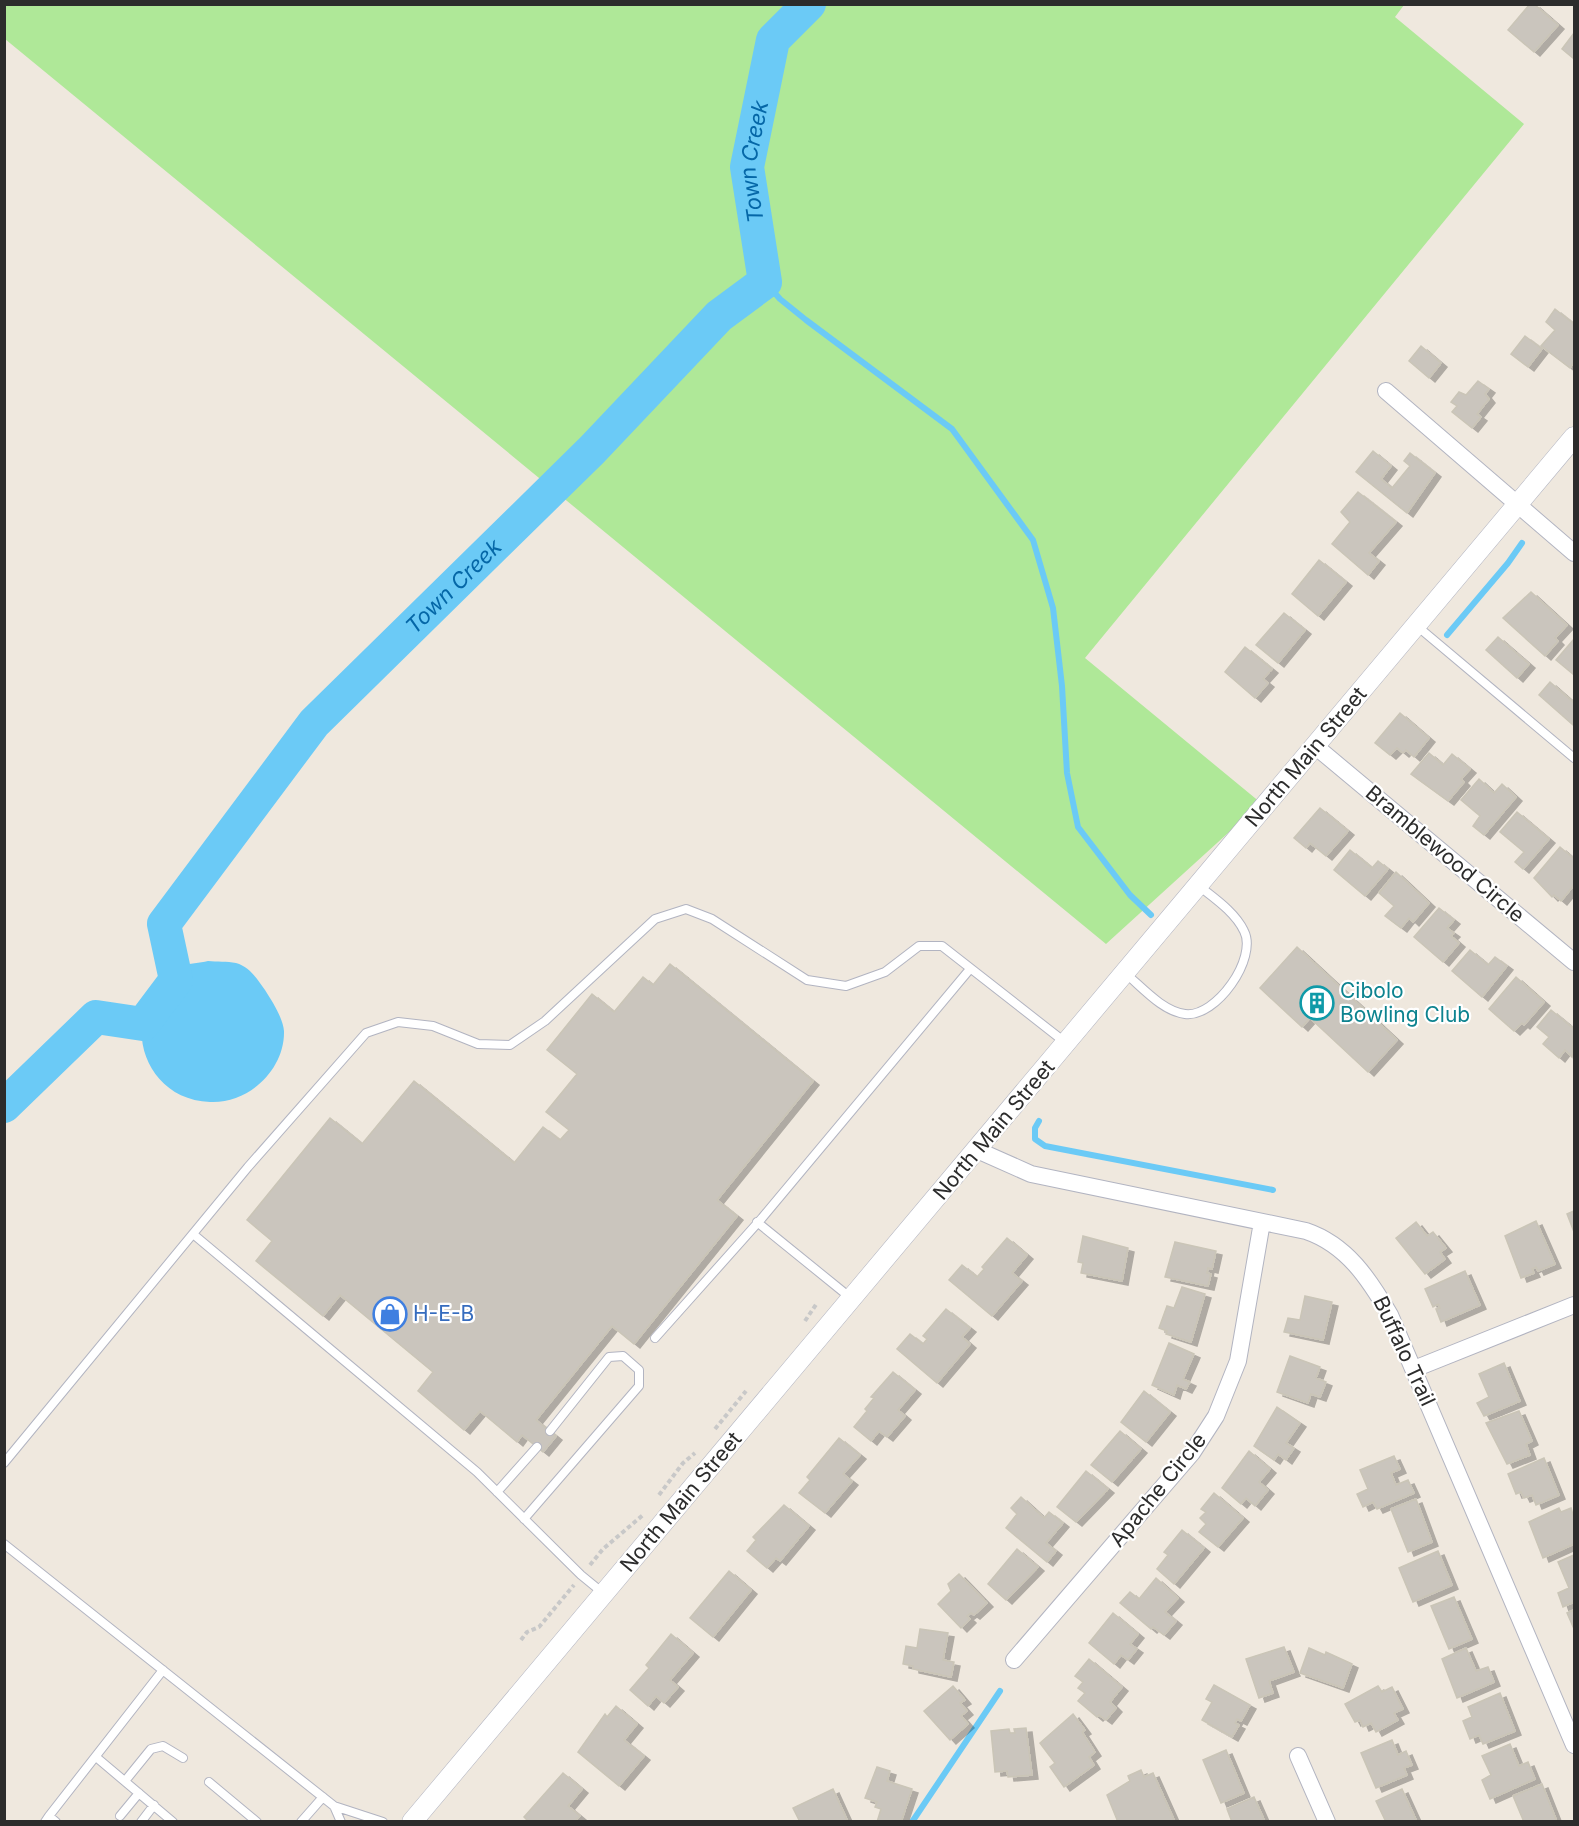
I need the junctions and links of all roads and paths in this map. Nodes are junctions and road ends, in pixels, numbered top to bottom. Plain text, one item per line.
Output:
1 (1386, 391) dead end
2 (1575, 438) edge
3 (1519, 504) junction
4 (1575, 553) edge
5 (1416, 626) junction
6 (1315, 746) junction
7 (1575, 758) edge
8 (1198, 885) junction
9 (1575, 962) edge
10 (970, 969) junction
11 (1125, 973) junction
12 (1066, 1043) junction
13 (977, 1150) junction
14 (757, 1222) junction
15 (1262, 1222) junction
16 (193, 1234) junction
17 (852, 1299) junction
18 (818, 1303) dead end
19 (1575, 1305) edge
20 (798, 1330) dead end
21 (655, 1338) dead end
22 (1414, 1369) junction
23 (753, 1384) dead end
24 (550, 1431) dead end
25 (712, 1432) dead end
26 (537, 1447) dead end
27 (702, 1447) dead end
28 (4, 1463) edge
29 (497, 1492) junction
30 (654, 1502) dead end
31 (649, 1510) dead end
32 (524, 1519) junction
33 (4, 1544) edge
34 (581, 1575) junction
35 (604, 1593) junction
36 (521, 1640) dead end
37 (1014, 1660) dead end
38 (163, 1670) junction
39 (1575, 1745) edge
40 (1298, 1756) dead end
41 (96, 1757) junction
42 (183, 1758) dead end
43 (125, 1781) junction
44 (209, 1782) dead end
45 (139, 1793) junction
46 (323, 1797) junction
47 (154, 1806) junction
48 (334, 1806) junction
49 (120, 1816) dead end
50 (50, 1820) edge
51 (141, 1821) edge
52 (172, 1821) edge
53 (257, 1821) edge
54 (302, 1821) edge
55 (341, 1821) edge
56 (383, 1821) edge
57 (412, 1821) edge
58 (1327, 1821) edge

1 - 3 street
2 - 3 street, North Main Street
3 - 4 street
3 - 5 street, North Main Street
5 - 6 street, North Main Street
5 - 7 lane
6 - 8 street, North Main Street
6 - 9 street, Bramblewood Circle
8 - 11 street, North Main Street
8 - 11 lane
10 - 12 lane
10 - 14 lane
10 - 16 lane
11 - 12 street, North Main Street
12 - 13 street, North Main Street
13 - 15 street, Buffalo Trail
13 - 17 street, North Main Street
14 - 17 lane
14 - 21 lane
15 - 22 street, Buffalo Trail
15 - 37 street, Apache Circle
16 - 28 lane
16 - 29 lane
17 - 35 street, North Main Street
18 - 20 path
19 - 22 street
22 - 39 street, Buffalo Trail
23 - 25 path
24 - 32 lane
26 - 29 lane
27 - 30 path
29 - 32 lane
31 - 34 path
32 - 34 lane
33 - 38 lane
34 - 35 lane
34 - 36 path
35 - 57 street, North Main Street
38 - 41 lane
38 - 46 lane
40 - 58 street
41 - 43 lane
41 - 50 lane
42 - 43 lane
43 - 45 lane
44 - 53 lane
45 - 47 lane
45 - 49 lane
46 - 48 lane
46 - 54 lane
47 - 51 lane
47 - 52 lane
48 - 55 lane
48 - 56 lane

